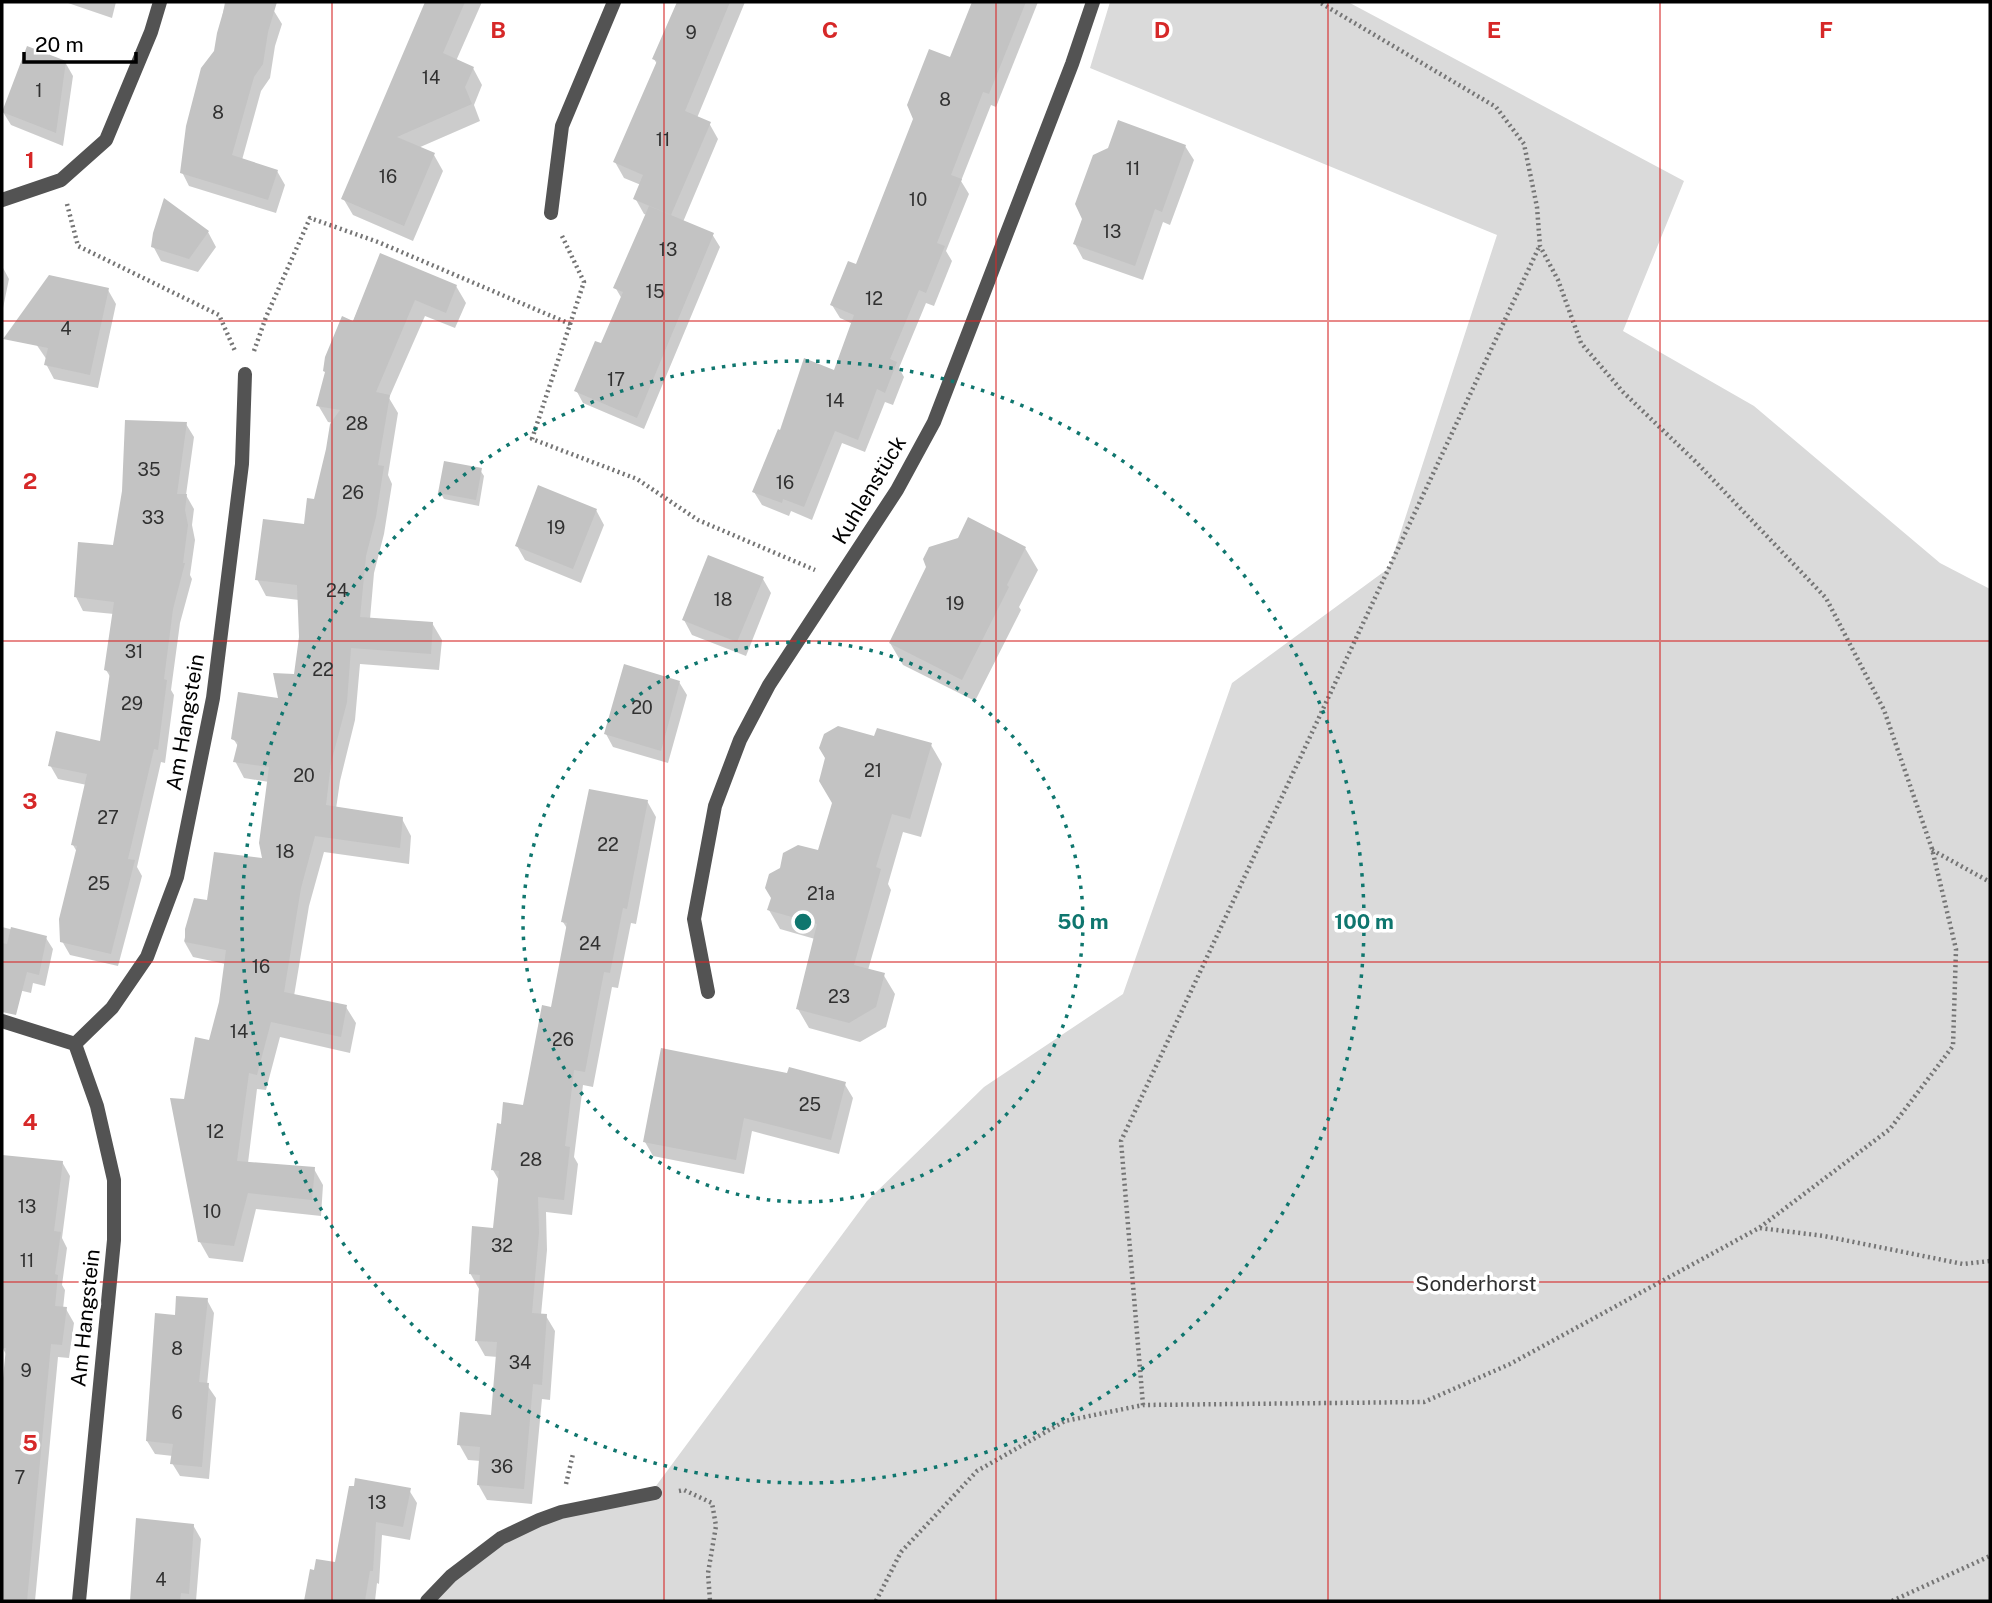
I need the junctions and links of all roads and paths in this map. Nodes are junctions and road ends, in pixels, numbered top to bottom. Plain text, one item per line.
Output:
1 (160, 2) edge
2 (614, 2) edge
3 (1093, 2) edge
4 (1319, 2) edge
5 (61, 180) junction
6 (2, 200) edge
7 (551, 213) joint
8 (1540, 246) junction
9 (570, 324) junction
10 (261, 332) dead end
11 (245, 374) joint
12 (788, 559) dead end
13 (1932, 849) junction
14 (1990, 882) edge
15 (708, 992) dead end
16 (2, 1021) edge
17 (75, 1044) junction
18 (1759, 1228) junction
19 (1990, 1261) edge
20 (1143, 1405) junction
21 (654, 1493) joint
22 (1990, 1556) edge
23 (79, 1601) edge
24 (426, 1601) edge
25 (710, 1601) edge
26 (876, 1601) edge
27 (1892, 1601) edge

1 - 5 street
2 - 7 street
3 - 15 street, Kuhlenstück
4 - 8 path
5 - 6 street
5 - 11 path
7 - 9 path
8 - 13 path
8 - 20 path
9 - 10 path
9 - 12 path
11 - 17 street, Am Hangstein
13 - 14 path
13 - 18 path
16 - 17 street
17 - 23 street, Am Hangstein
18 - 19 path
18 - 20 path
20 - 26 path
21 - 24 street
21 - 25 path
22 - 27 path

